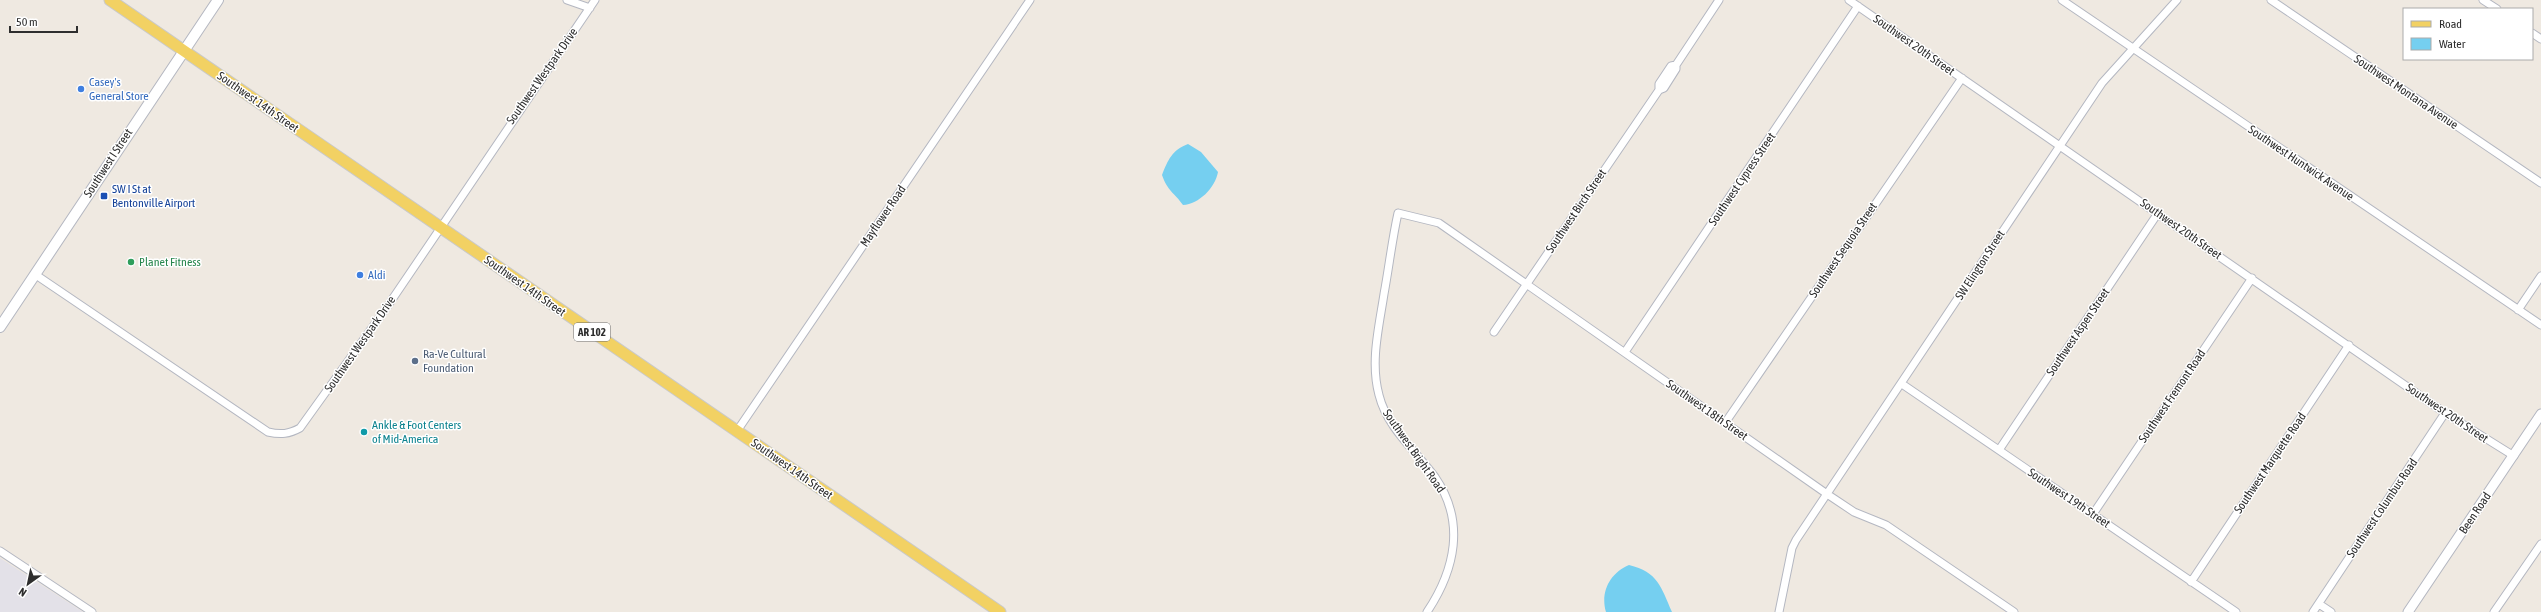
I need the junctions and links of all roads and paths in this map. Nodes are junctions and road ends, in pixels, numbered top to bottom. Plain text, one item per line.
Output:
1 (110, 0) edge
2 (218, 0) edge
3 (567, 0) edge
4 (595, 0) edge
5 (1030, 0) edge
6 (1719, 0) edge
7 (1849, 0) edge
8 (2062, 0) edge
9 (2177, 0) edge
10 (2271, 0) edge
11 (2483, 0) edge
12 (1858, 6) junction
13 (590, 8) junction
14 (2495, 8) edge
15 (2132, 49) junction
16 (184, 51) junction
17 (1962, 78) junction
18 (2059, 146) junction
19 (2541, 183) edge
20 (1398, 213) joint
21 (2158, 213) junction
22 (441, 227) junction
23 (36, 275) junction
24 (2541, 276) edge
25 (2252, 278) junction
26 (1526, 284) junction
27 (2518, 310) junction
28 (2541, 325) edge
29 (0, 327) edge
30 (1494, 332) dead end
31 (2349, 345) junction
32 (1625, 352) junction
33 (1902, 384) junction
34 (2445, 413) junction
35 (2541, 414) edge
36 (1725, 423) junction
37 (737, 431) junction
38 (1999, 450) junction
39 (2514, 456) junction
40 (1827, 494) junction
41 (2093, 514) junction
42 (2541, 544) edge
43 (0, 551) edge
44 (2191, 582) junction
45 (2319, 604) junction
46 (92, 612) edge
47 (1000, 612) edge
48 (1427, 612) edge
49 (1780, 612) edge
50 (2014, 612) edge
51 (2236, 612) edge
52 (2313, 612) edge
53 (2331, 612) edge
54 (2408, 612) edge
55 (2494, 612) edge

1 - 16 main road, Southwest 14th Street / AR 102
2 - 16 main road, Southwest I Street
3 - 13 street
4 - 13 street, Southwest Westpark Drive
5 - 37 street, Mayflower Road
6 - 26 street, Southwest Birch Street
7 - 12 street, Southwest 20th Street
8 - 15 street, Southwest Huntwick Avenue
9 - 15 street, SW Elington Street
10 - 19 street, Southwest Montana Avenue
11 - 14 street
12 - 17 street, Southwest 20th Street
12 - 32 street, Southwest Cypress Street
13 - 22 street, Southwest Westpark Drive
15 - 18 street, SW Elington Street
15 - 27 street, Southwest Huntwick Avenue
16 - 22 main road, Southwest 14th Street / AR 102
16 - 23 main road, Southwest I Street
17 - 18 street, Southwest 20th Street
17 - 36 street, Southwest Sequoia Street
18 - 21 street, Southwest 20th Street
18 - 33 street, SW Elington Street
20 - 26 street, Southwest 18th Street
20 - 48 street, Southwest Bright Road
21 - 25 street, Southwest 20th Street
21 - 38 street, Southwest Aspen Street
22 - 23 street, Southwest Westpark Drive
22 - 37 main road, Southwest 14th Street / AR 102
23 - 29 main road, Southwest I Street
24 - 27 street
25 - 31 street, Southwest 20th Street
25 - 41 street, Southwest Fremont Road
26 - 30 street, Southwest Birch Street
26 - 32 street, Southwest 18th Street
27 - 28 street, Southwest Huntwick Avenue
31 - 34 street, Southwest 20th Street
31 - 44 street, Southwest Marquette Road
32 - 36 street, Southwest 18th Street
33 - 38 street, Southwest 19th Street
33 - 40 street, SW Elington Street
34 - 39 street, Southwest 20th Street
34 - 45 street, Southwest Columbus Road
35 - 39 street, Been Road
36 - 40 street, Southwest 18th Street
37 - 47 main road, Southwest 14th Street / AR 102
38 - 41 street, Southwest 19th Street
39 - 54 street, Been Road
40 - 49 street, SW Elington Street
40 - 50 street, Southwest 18th Street
41 - 44 street, Southwest 19th Street
42 - 55 street
43 - 46 street
44 - 51 street, Southwest 19th Street
45 - 52 street
45 - 53 street

